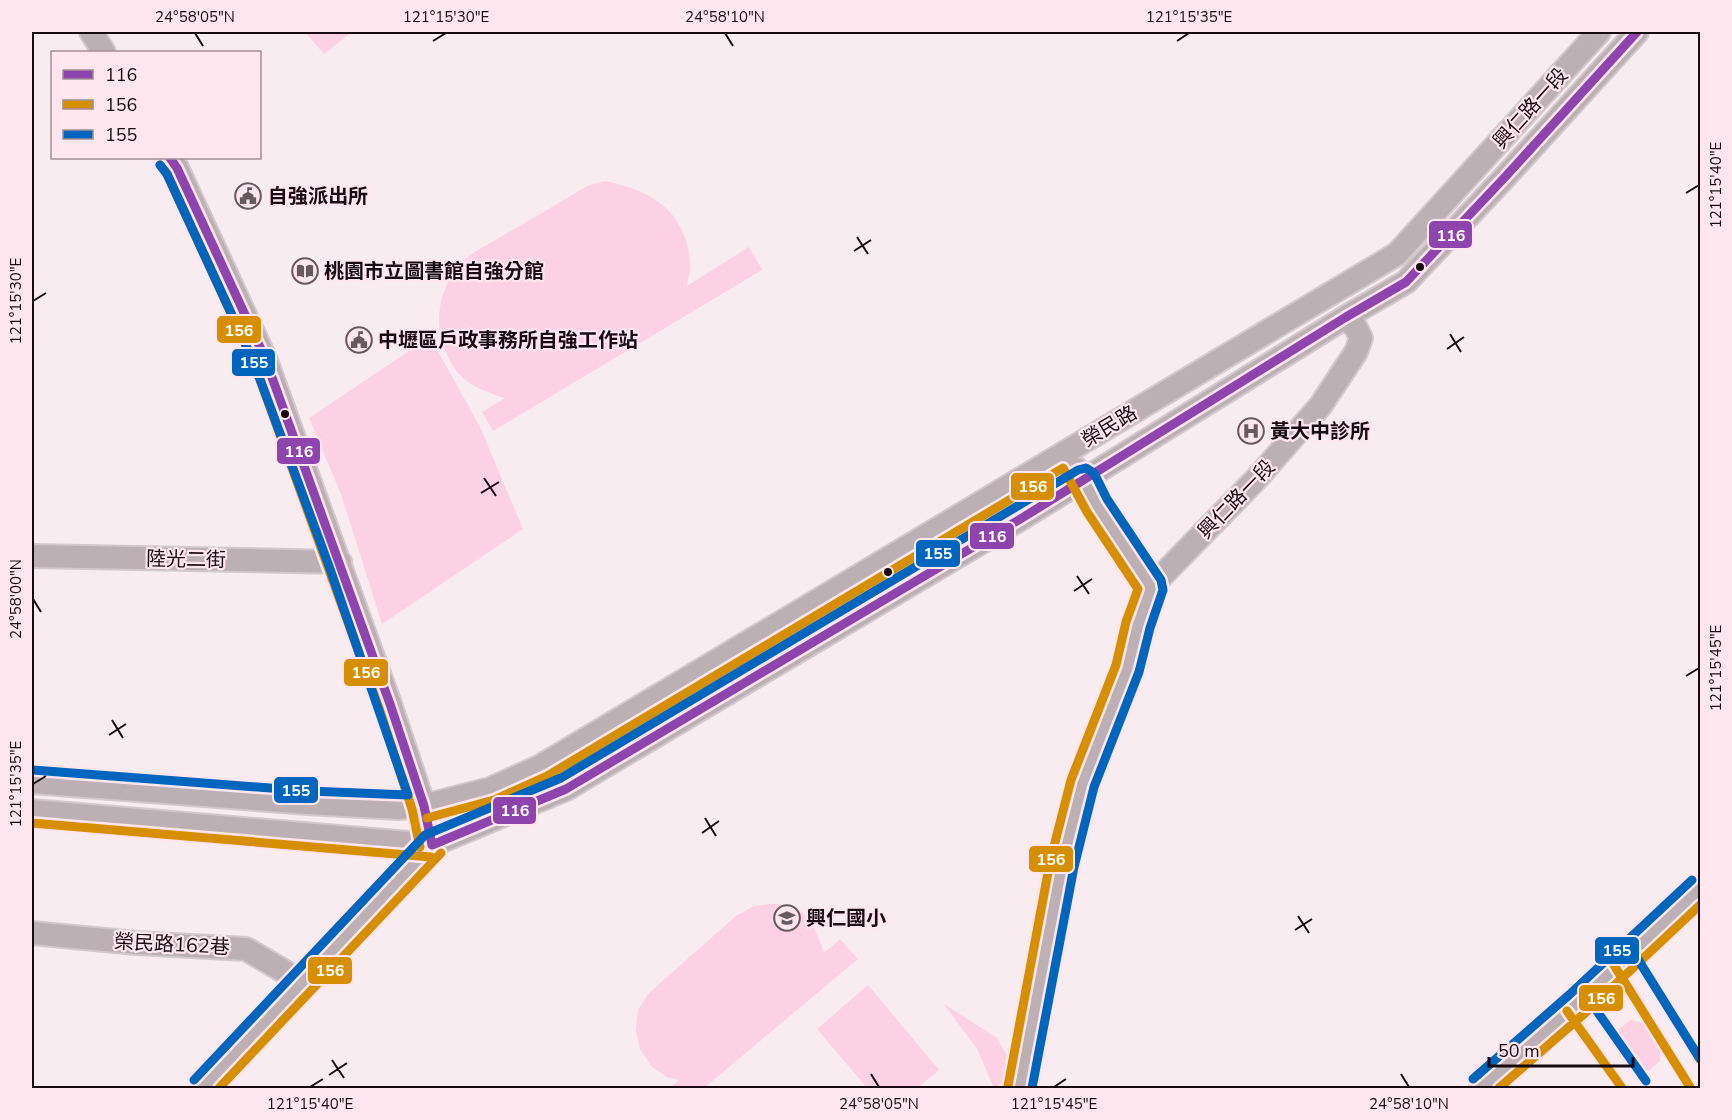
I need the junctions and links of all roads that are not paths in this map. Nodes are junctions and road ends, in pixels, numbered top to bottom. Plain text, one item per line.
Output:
1 (91, 32) edge
2 (1599, 32) edge
3 (1637, 32) edge
4 (103, 51) edge
5 (171, 159) edge
6 (1323, 298) joint
7 (1346, 316) junction
8 (1067, 451) junction
9 (1084, 480) junction
10 (32, 556) edge
11 (340, 561) junction
12 (1151, 587) junction
13 (32, 782) edge
14 (424, 806) junction
15 (32, 811) edge
16 (432, 845) junction
17 (1701, 889) edge
18 (32, 933) edge
19 (304, 983) junction
20 (203, 1089) edge
21 (1020, 1089) edge
22 (1481, 1089) edge

1 - 4 street
2 - 6 street, 興仁路一段
3 - 7 street, 興仁路一段
5 - 11 street
6 - 8 street, 榮民路
7 - 9 street, 榮民路
7 - 12 street, 興仁路一段
8 - 9 street
8 - 14 street, 榮民路
9 - 12 street
9 - 16 street, 榮民路
10 - 11 street, 陸光二街
11 - 14 street
12 - 21 street, 興仁路一段
13 - 14 street, 榮民路
14 - 16 street
15 - 16 street
16 - 19 street, 榮民路
17 - 22 street
18 - 19 street, 榮民路162巷
19 - 20 street, 榮民路

